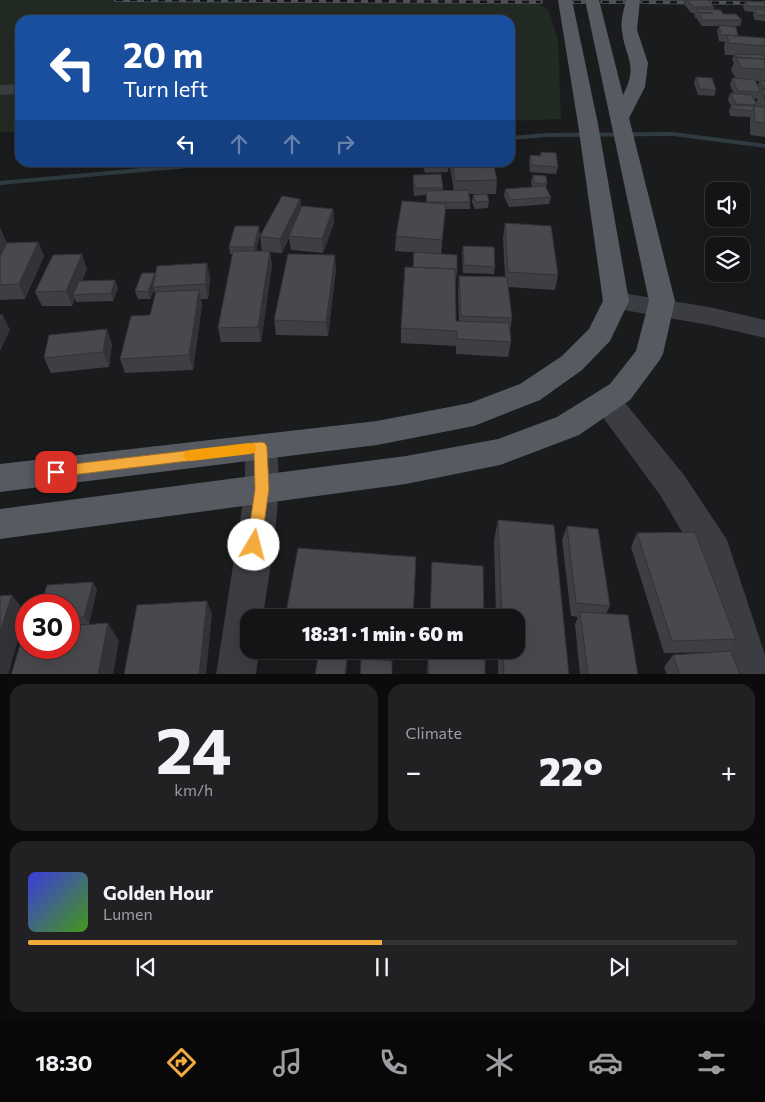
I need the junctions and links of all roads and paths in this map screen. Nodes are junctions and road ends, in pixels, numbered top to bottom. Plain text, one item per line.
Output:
1 (592, 0) edge
2 (633, 0) edge
3 (562, 5) edge
4 (15, 89) edge
5 (0, 90) edge
6 (622, 126) junction
7 (616, 301) junction
8 (661, 307) junction
9 (765, 329) edge
10 (606, 401) junction
11 (261, 447) junction
12 (0, 478) edge
13 (262, 489) junction
14 (0, 524) edge
15 (236, 674) edge
16 (751, 674) edge

1 - 6 main road
2 - 6 main road
3 - 7 main road
4 - 5 street
6 - 8 main road
7 - 8 street
7 - 11 main road
8 - 9 street
8 - 10 main road
10 - 13 main road
10 - 16 street
11 - 12 main road
11 - 13 street
13 - 14 main road
13 - 15 street

